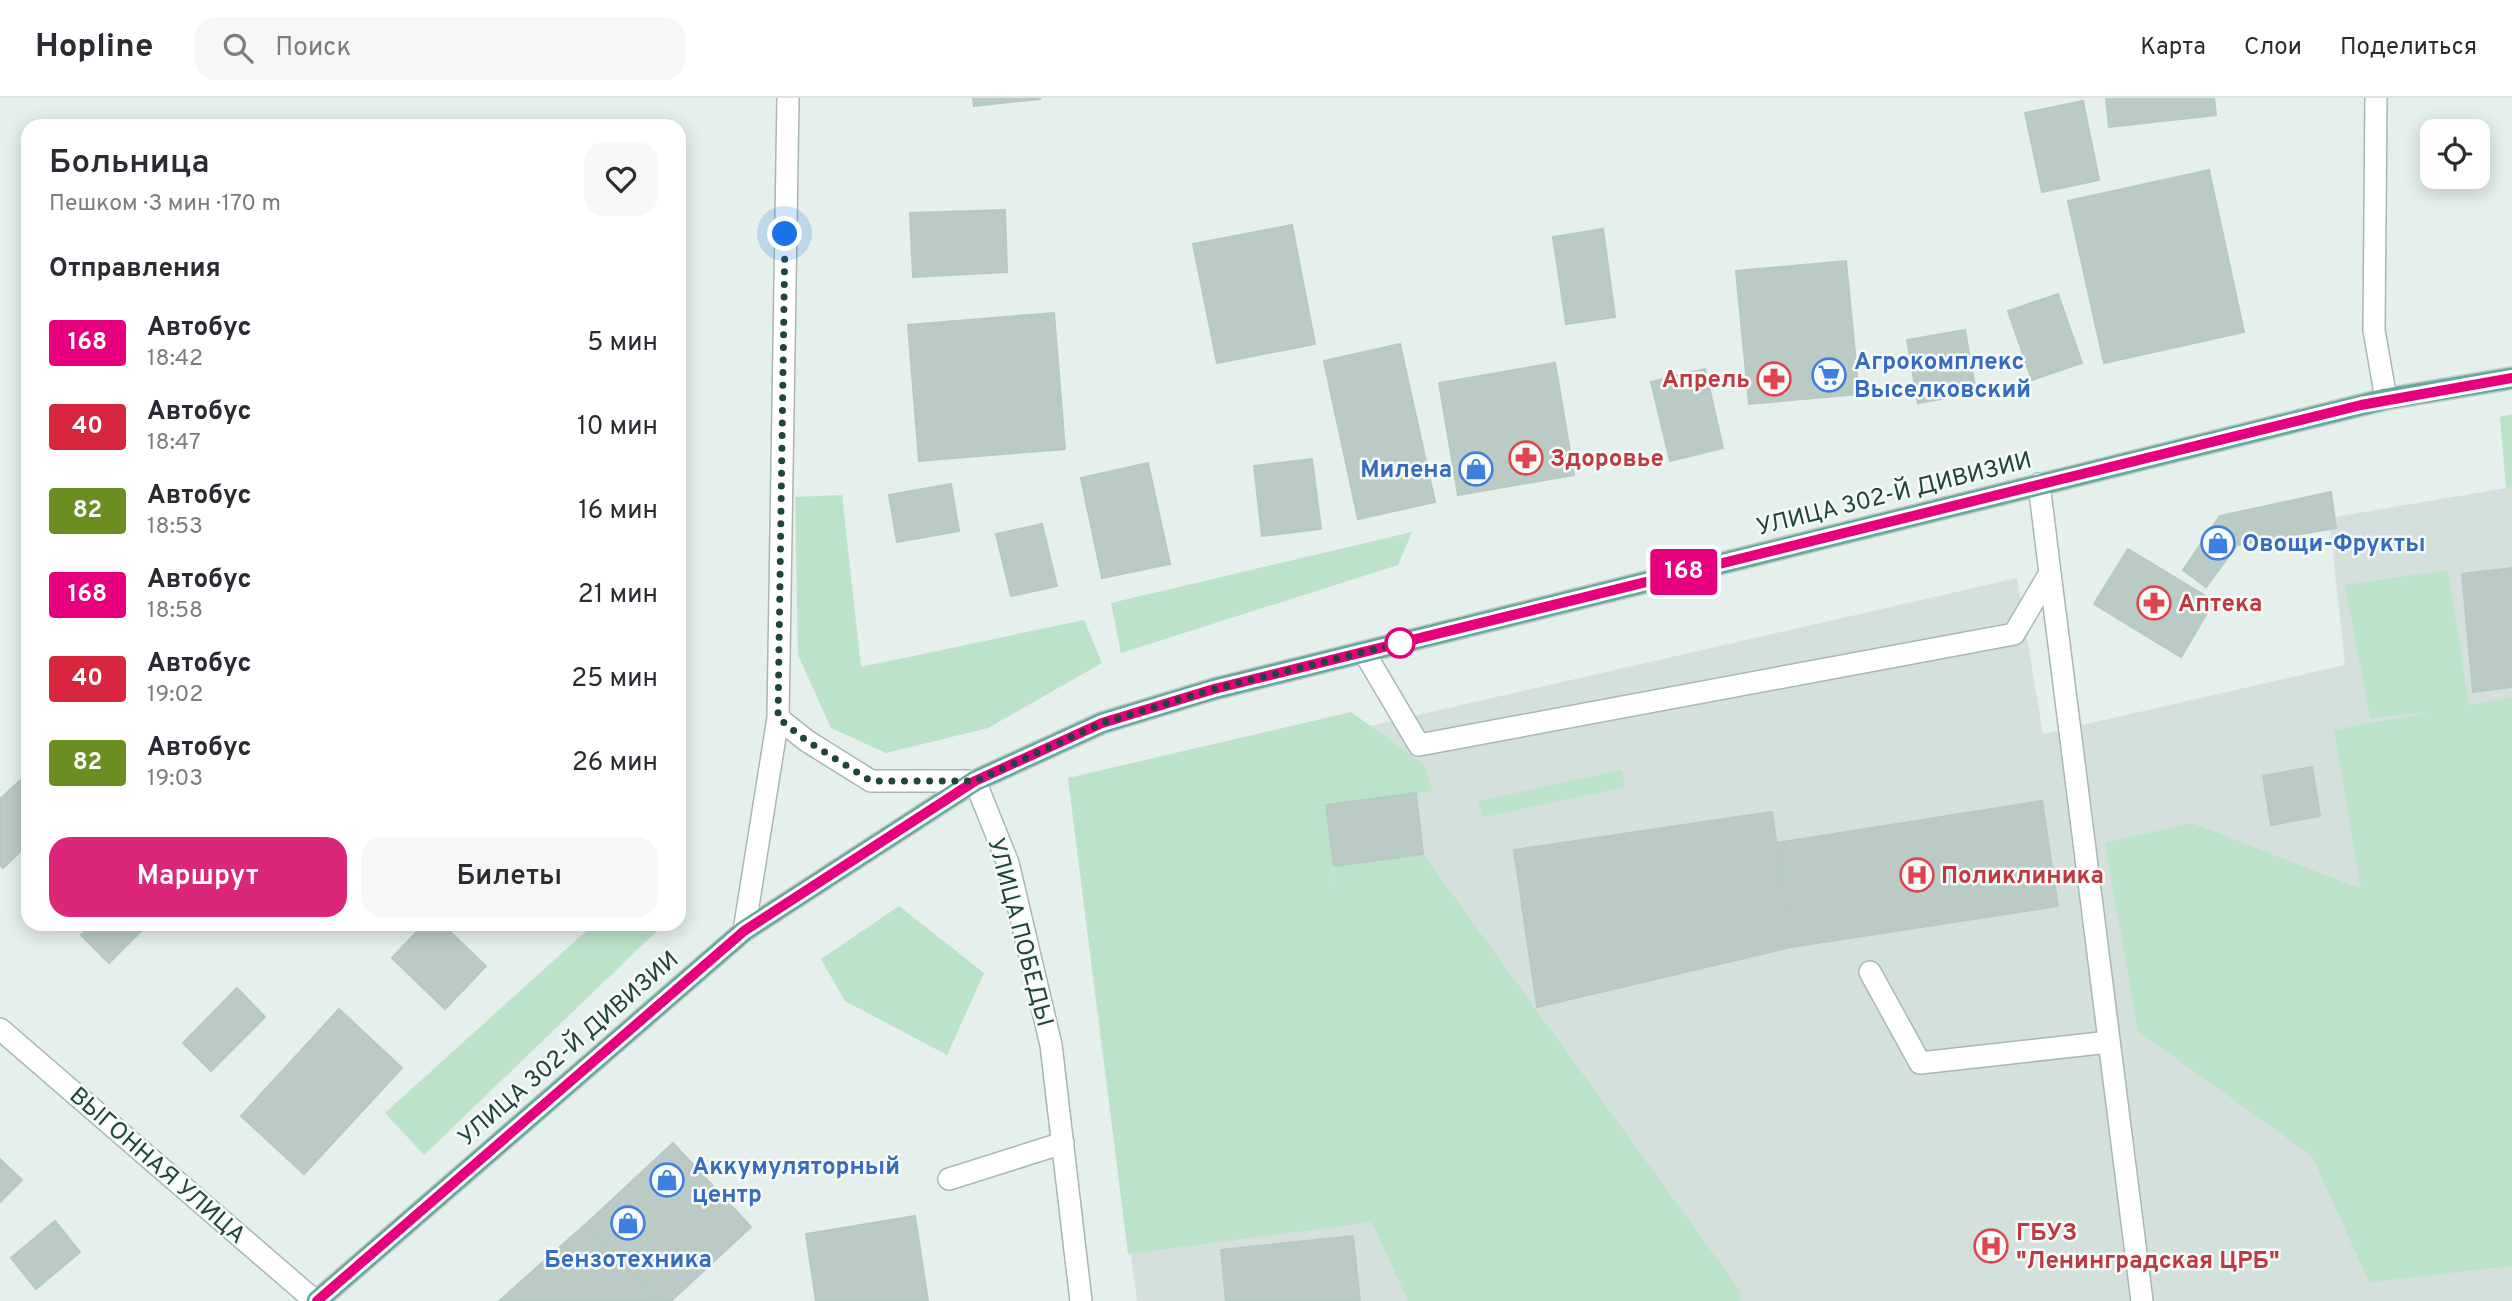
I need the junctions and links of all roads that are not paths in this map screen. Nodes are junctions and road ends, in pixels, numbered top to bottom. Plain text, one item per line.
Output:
1 (788, 98) edge
2 (2376, 98) edge
3 (2512, 378) edge
4 (2386, 400) junction
5 (2039, 484) junction
6 (2050, 573) junction
7 (1364, 652) junction
8 (778, 718) junction
9 (975, 781) junction
10 (744, 931) junction
11 (1870, 972) dead end
12 (0, 1029) edge
13 (2109, 1042) junction
14 (1063, 1143) junction
15 (949, 1179) dead end
16 (316, 1301) edge
17 (1081, 1301) edge
18 (2142, 1301) edge

1 - 8 street
2 - 4 street
3 - 4 main road, УЛИЦА 302-Й ДИВИЗИИ
4 - 5 main road, УЛИЦА 302-Й ДИВИЗИИ
5 - 6 street
5 - 7 main road, УЛИЦА 302-Й ДИВИЗИИ
6 - 7 street
6 - 13 street
7 - 9 main road, УЛИЦА 302-Й ДИВИЗИИ
8 - 9 street
8 - 10 street
9 - 10 main road, УЛИЦА 302-Й ДИВИЗИИ
9 - 14 street, УЛИЦА ПОБЕДЫ
10 - 16 main road, УЛИЦА 302-Й ДИВИЗИИ
11 - 13 street
12 - 16 street, ВЫГОННАЯ УЛИЦА
13 - 18 street
14 - 15 street
14 - 17 street, УЛИЦА ПОБЕДЫ

